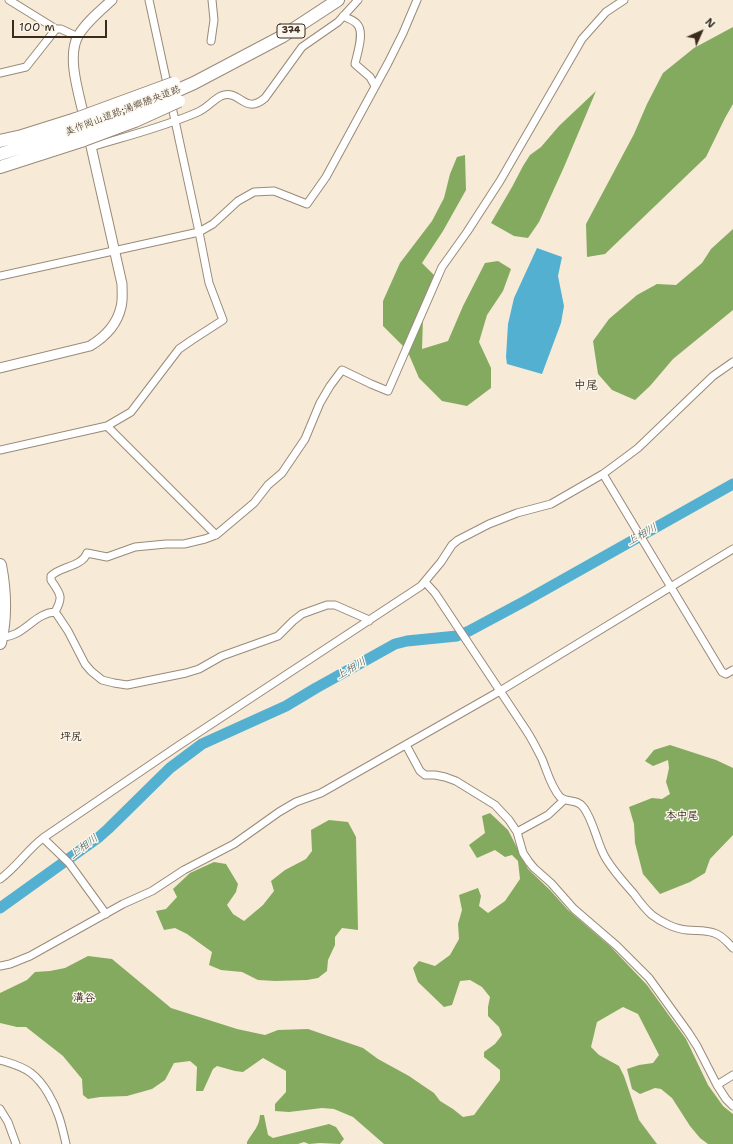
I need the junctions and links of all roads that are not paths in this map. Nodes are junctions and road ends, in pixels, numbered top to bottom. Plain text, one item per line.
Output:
1 (9, 0) edge
2 (112, 0) edge
3 (149, 0) edge
4 (212, 0) edge
5 (327, 0) edge
6 (338, 0) edge
7 (358, 0) edge
8 (417, 0) edge
9 (624, 0) edge
10 (343, 16) junction
11 (56, 29) junction
12 (78, 37) junction
13 (211, 41) dead end
14 (239, 59) junction
15 (0, 73) edge
16 (375, 86) junction
17 (174, 89) junction
18 (175, 121) junction
19 (83, 130) junction
20 (0, 141) edge
21 (0, 154) edge
22 (0, 167) edge
23 (199, 232) junction
24 (115, 251) junction
25 (0, 276) edge
26 (733, 362) edge
27 (0, 368) edge
28 (107, 426) junction
29 (0, 450) edge
30 (603, 474) junction
31 (216, 535) junction
32 (733, 549) edge
33 (0, 565) edge
34 (425, 582) junction
35 (671, 587) junction
36 (55, 612) junction
37 (369, 621) junction
38 (1, 640) edge
39 (733, 670) edge
40 (500, 691) junction
41 (406, 745) junction
42 (564, 800) junction
43 (517, 832) junction
44 (42, 838) junction
45 (0, 879) edge
46 (106, 914) junction
47 (733, 948) edge
48 (0, 966) edge
49 (0, 1060) edge
50 (733, 1076) edge
51 (717, 1085) junction
52 (733, 1106) edge
53 (0, 1109) edge
54 (16, 1144) edge
55 (66, 1144) edge

1 - 11 street
2 - 12 street
3 - 17 street
4 - 13 street
5 - 14 highway, 美作岡山道路;湯郷勝央道路 / 374
6 - 14 highway, 美作岡山道路;湯郷勝央道路 / 374
7 - 10 street
8 - 16 street
9 - 31 street
10 - 16 street
10 - 18 street
11 - 12 street
11 - 15 street
12 - 19 street
14 - 17 highway, 美作岡山道路;湯郷勝央道路 / 374
16 - 23 street
17 - 18 street
17 - 19 street
17 - 19 highway, 美作岡山道路;湯郷勝央道路 / 374, bridge
18 - 19 street
18 - 23 street
19 - 20 highway
19 - 21 highway, 美作岡山道路;湯郷勝央道路 / 374
19 - 22 highway
19 - 24 street
23 - 24 street
23 - 28 street
24 - 25 street
24 - 27 street
26 - 30 street
28 - 29 street
28 - 31 street
30 - 34 street
30 - 35 street
31 - 36 street
32 - 35 street
33 - 38 highway
34 - 37 street
34 - 40 street
35 - 39 street
35 - 40 street
36 - 37 street
36 - 38 street
37 - 44 street
40 - 41 street
40 - 42 street
41 - 43 street
41 - 46 street
42 - 43 street
42 - 47 street
43 - 51 street
44 - 45 street
44 - 46 street
46 - 48 street
49 - 55 street
50 - 51 street
51 - 52 street
53 - 54 street

